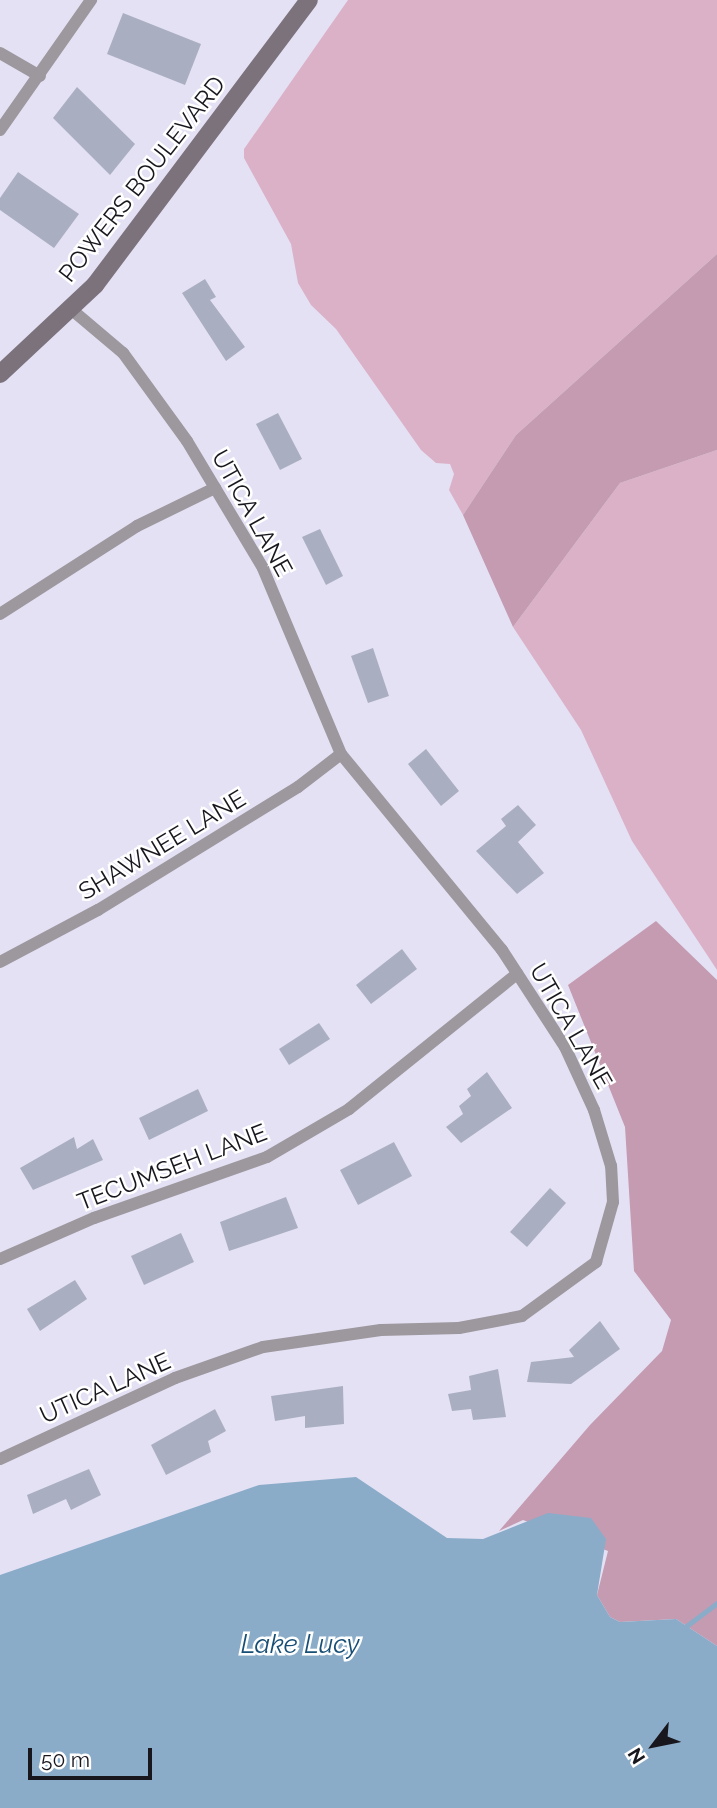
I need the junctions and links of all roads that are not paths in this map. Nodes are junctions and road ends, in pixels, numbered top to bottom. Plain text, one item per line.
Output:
1 (90, 0) edge
2 (309, 0) edge
3 (0, 53) edge
4 (40, 76) junction
5 (0, 130) edge
6 (71, 309) junction
7 (0, 374) edge
8 (215, 488) junction
9 (0, 614) edge
10 (341, 754) junction
11 (0, 962) edge
12 (517, 974) junction
13 (0, 1259) edge
14 (0, 1459) edge

1 - 4 street
2 - 6 main road, POWERS BOULEVARD
3 - 4 street
4 - 5 street
6 - 7 main road, POWERS BOULEVARD
6 - 8 street, UTICA LANE
8 - 9 street
8 - 10 street, UTICA LANE
10 - 11 street, SHAWNEE LANE
10 - 12 street, UTICA LANE
12 - 13 street, TECUMSEH LANE
12 - 14 street, UTICA LANE

